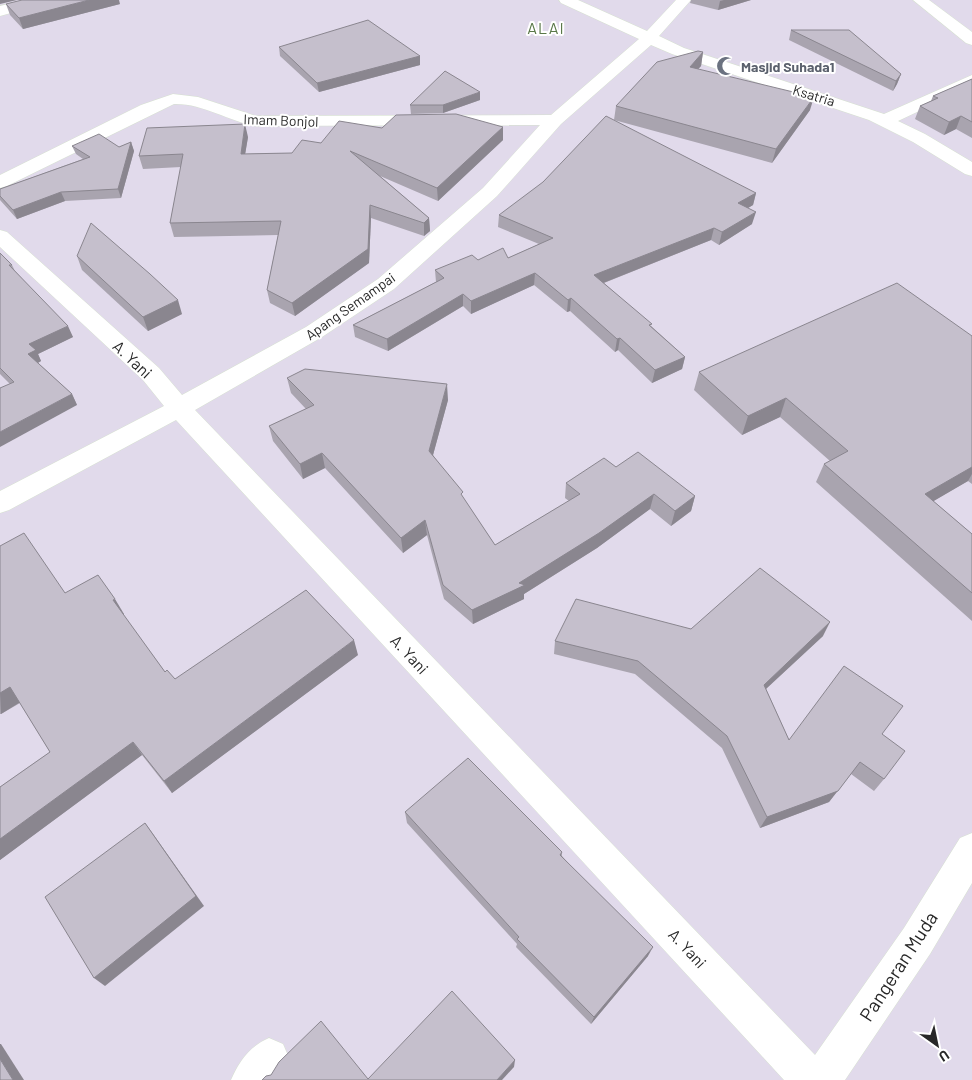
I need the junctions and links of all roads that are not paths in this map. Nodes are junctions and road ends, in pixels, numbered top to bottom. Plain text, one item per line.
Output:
1 (42, 0) edge
2 (566, 0) edge
3 (684, 0) edge
4 (920, 0) edge
5 (0, 11) edge
6 (648, 39) junction
7 (972, 40) edge
8 (972, 80) edge
9 (555, 120) junction
10 (885, 120) junction
11 (972, 170) edge
12 (0, 182) edge
13 (0, 236) edge
14 (179, 408) junction
15 (0, 503) edge
16 (972, 850) edge
17 (811, 1080) edge
18 (821, 1080) edge

1 - 5 street
2 - 6 street, Ksatria
3 - 6 street, Apang Semampai
4 - 7 street
6 - 9 street, Apang Semampai
6 - 10 street, Ksatria
8 - 10 street
9 - 12 street, Imam Bonjol
9 - 14 street, Apang Semampai
10 - 11 street, Ksatria
13 - 14 street, A. Yani
14 - 15 street, Apang Semampai
14 - 17 street, A. Yani
16 - 18 street, Pangeran Muda

